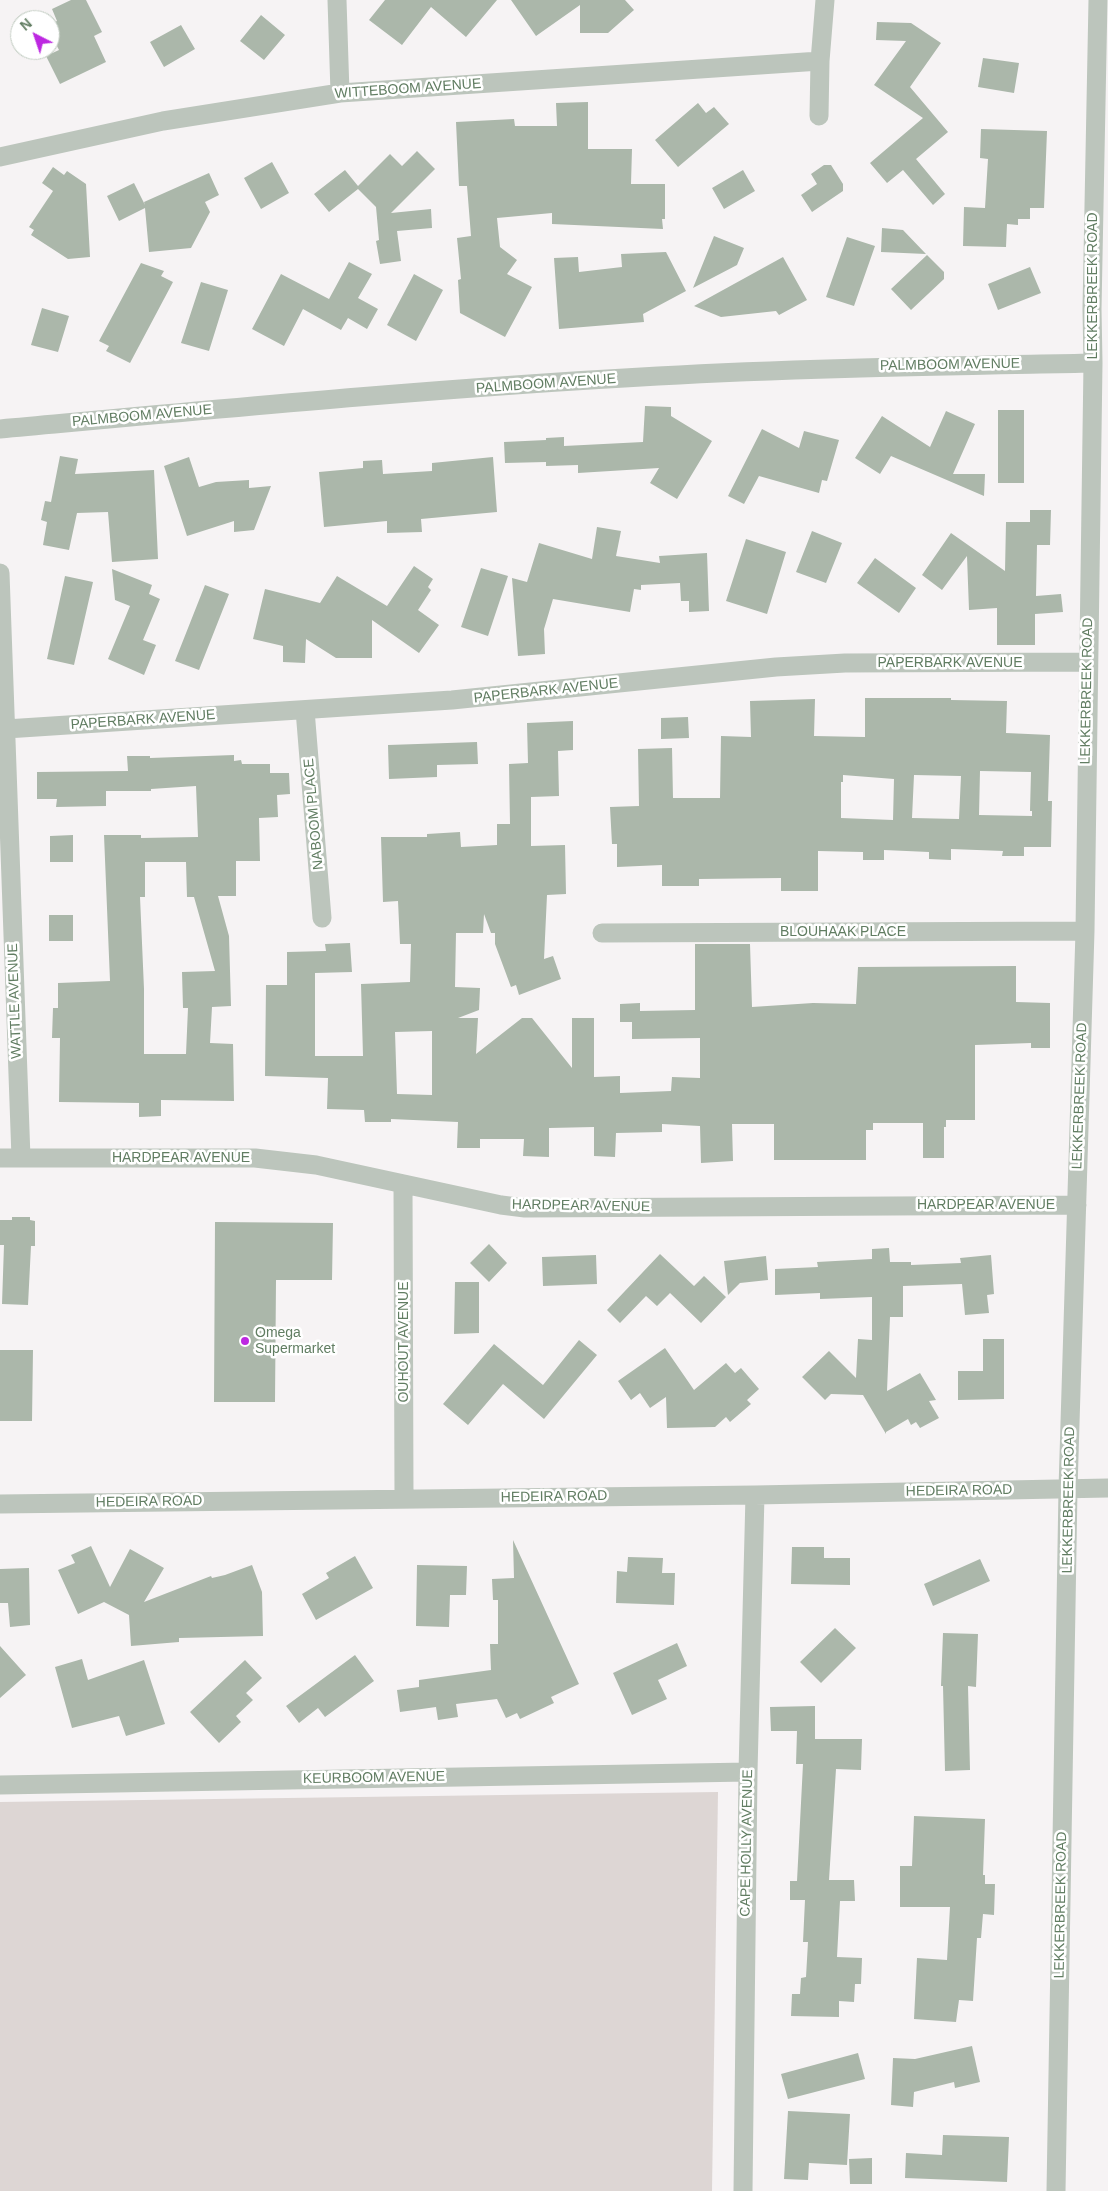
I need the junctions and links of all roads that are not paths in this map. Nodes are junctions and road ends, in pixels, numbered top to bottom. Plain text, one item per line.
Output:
1 (337, 0) edge
2 (825, 0) edge
3 (1098, 0) edge
4 (820, 61) junction
5 (340, 93) junction
6 (819, 116) dead end
7 (0, 157) edge
8 (1093, 363) junction
9 (0, 429) edge
10 (0, 574) edge
11 (1087, 662) junction
12 (305, 710) junction
13 (6, 729) junction
14 (322, 918) dead end
15 (1085, 931) junction
16 (602, 933) dead end
17 (0, 1158) edge
18 (21, 1158) junction
19 (403, 1184) junction
20 (1077, 1204) junction
21 (1108, 1488) edge
22 (1068, 1489) junction
23 (755, 1496) junction
24 (404, 1499) junction
25 (0, 1504) edge
26 (748, 1772) junction
27 (0, 1785) edge
28 (743, 2191) edge
29 (1056, 2191) edge

1 - 5 street
2 - 4 street
3 - 8 street, LEKKERBREEK ROAD
4 - 5 street, WITTEBOOM AVENUE
4 - 6 street
5 - 7 street, WITTEBOOM AVENUE
8 - 9 street, PALMBOOM AVENUE
8 - 11 street, LEKKERBREEK ROAD
10 - 13 street, WATTLE AVENUE
11 - 12 street, PAPERBARK AVENUE
11 - 15 street, LEKKERBREEK ROAD
12 - 13 street, PAPERBARK AVENUE
12 - 14 street, NABOOM PLACE
13 - 18 street, WATTLE AVENUE
15 - 16 street, BLOUHAAK PLACE
15 - 20 street, LEKKERBREEK ROAD
17 - 18 street, HARDPEAR AVENUE
18 - 19 street, HARDPEAR AVENUE
19 - 20 street, HARDPEAR AVENUE
19 - 24 street, OUHOUT AVENUE
20 - 22 street, LEKKERBREEK ROAD
21 - 22 street, HEDEIRA ROAD
22 - 23 street, HEDEIRA ROAD
22 - 29 street, LEKKERBREEK ROAD
23 - 24 street, HEDEIRA ROAD
23 - 26 street, CAPE HOLLY AVENUE
24 - 25 street, HEDEIRA ROAD
26 - 27 street, KEURBOOM AVENUE
26 - 28 street, CAPE HOLLY AVENUE

